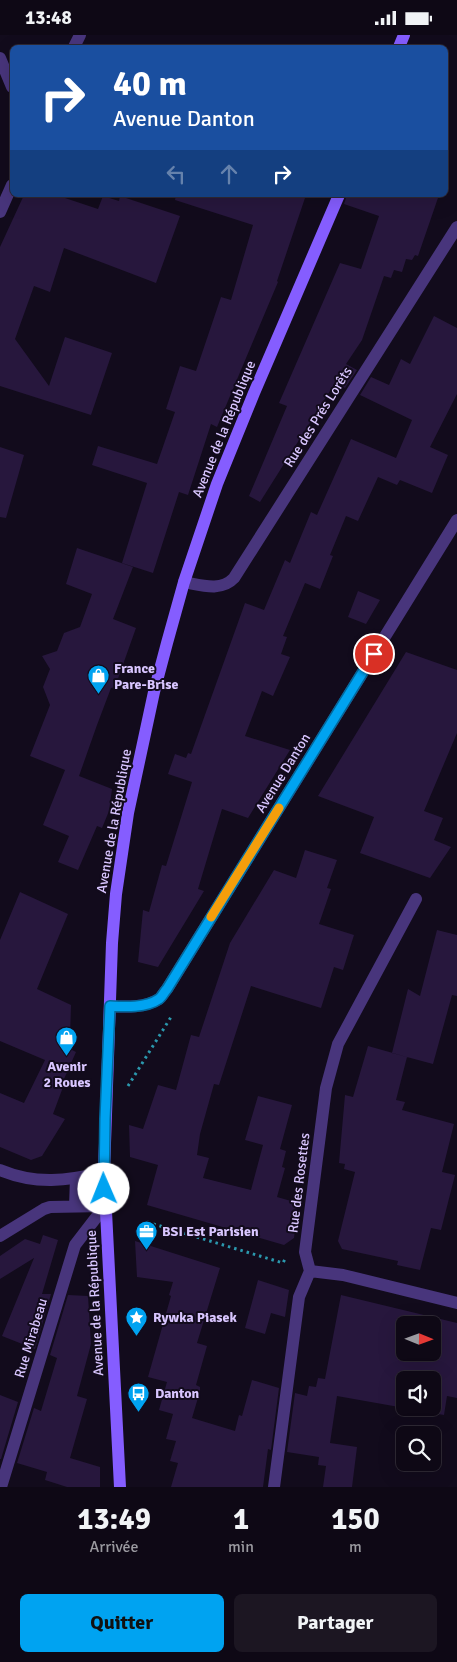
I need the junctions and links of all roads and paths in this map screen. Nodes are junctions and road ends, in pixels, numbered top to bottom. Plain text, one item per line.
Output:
1 (0, 58) edge
2 (10, 82) edge
3 (10, 190) edge
4 (338, 197) edge
5 (0, 212) edge
6 (457, 227) edge
7 (457, 520) edge
8 (184, 582) junction
9 (416, 899) dead end
10 (110, 1006) junction
11 (176, 1009) dead end
12 (125, 1092) dead end
13 (0, 1170) edge
14 (104, 1172) junction
15 (76, 1178) junction
16 (76, 1206) junction
17 (105, 1206) junction
18 (147, 1222) dead end
19 (0, 1237) edge
20 (286, 1257) dead end
21 (310, 1271) junction
22 (457, 1303) edge
23 (1, 1487) edge
24 (120, 1487) edge
25 (274, 1487) edge

1 - 2 street
3 - 5 street
4 - 8 main road, Avenue de la République
6 - 8 street, Rue des Prés Lorêts
7 - 10 street, Avenue Danton
8 - 10 main road, Avenue de la République
9 - 21 street, Rue des Rosettes
10 - 14 main road, Avenue de la République
11 - 12 path
13 - 15 street
14 - 15 street
14 - 17 main road, Avenue de la République
15 - 16 street
16 - 17 street
16 - 19 street
17 - 23 street, Rue Mirabeau
17 - 24 main road, Avenue de la République
18 - 20 path
21 - 22 street
21 - 25 street

